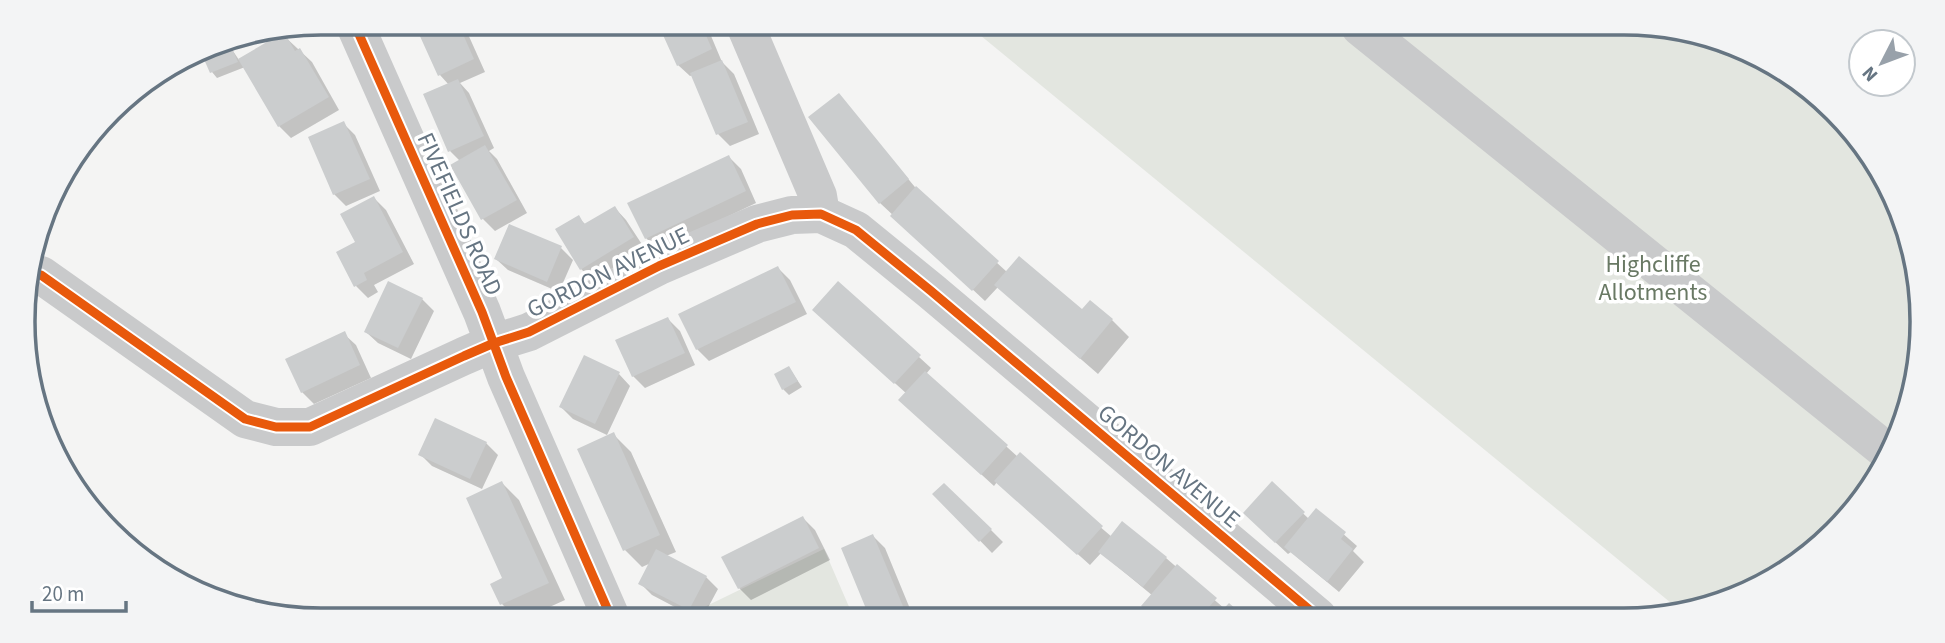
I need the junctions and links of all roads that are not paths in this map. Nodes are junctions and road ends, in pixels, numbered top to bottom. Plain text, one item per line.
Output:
1 (359, 35) edge
2 (750, 35) edge
3 (1370, 35) edge
4 (821, 214) junction
5 (41, 275) dead end
6 (494, 343) junction
7 (1881, 446) edge
8 (607, 608) edge
9 (1307, 608) edge

1 - 6 street, FIVEFIELDS ROAD
2 - 4 street
3 - 7 street
4 - 6 street, GORDON AVENUE
4 - 9 street, GORDON AVENUE
5 - 6 street, GORDON AVENUE
6 - 8 street, FIVEFIELDS ROAD

